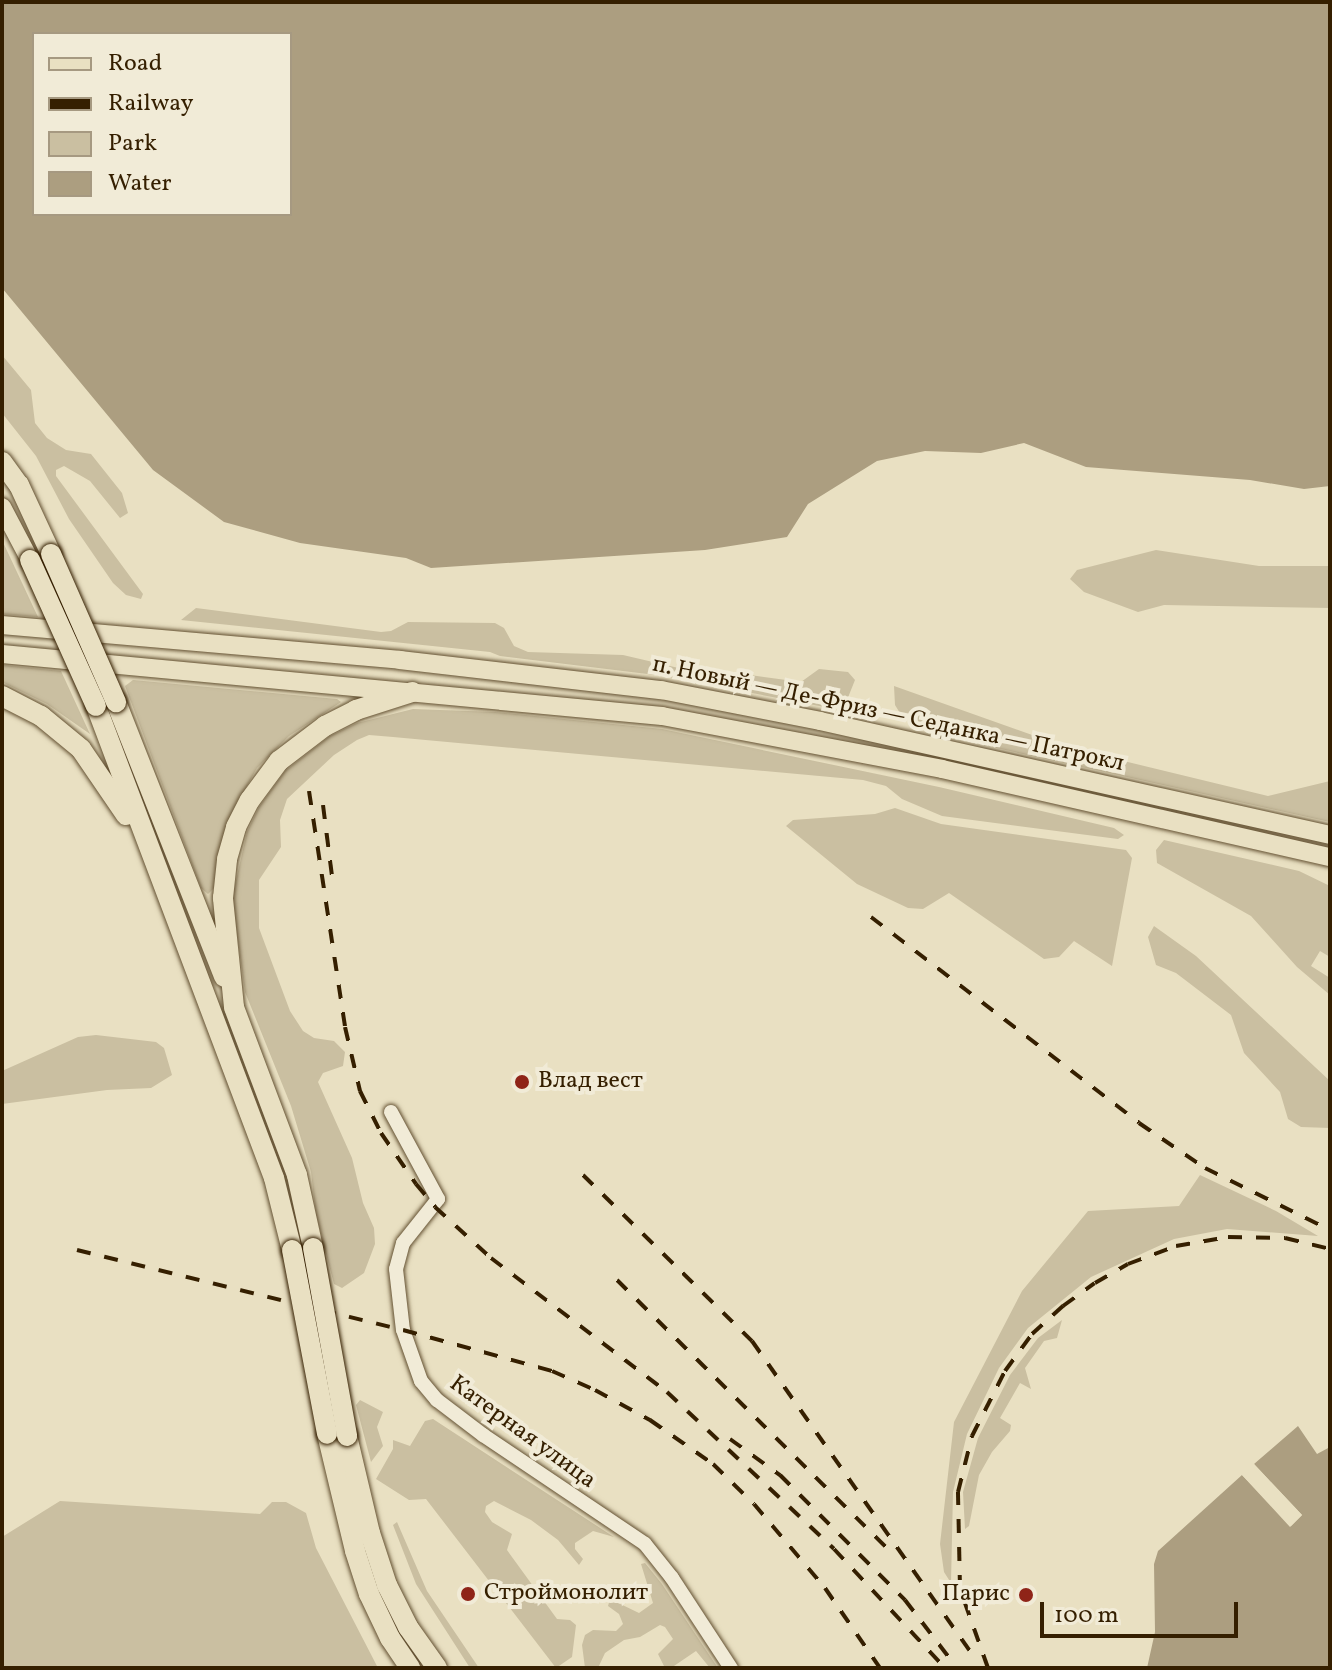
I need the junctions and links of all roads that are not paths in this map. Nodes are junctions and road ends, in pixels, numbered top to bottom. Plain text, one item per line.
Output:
1 (2, 462) edge
2 (2, 507) edge
3 (30, 560) joint
4 (2, 625) edge
5 (2, 654) edge
6 (412, 692) junction
7 (2, 696) edge
8 (106, 704) junction
9 (1330, 835) edge
10 (1302, 850) junction
11 (1330, 857) edge
12 (1330, 872) edge
13 (160, 881) junction
14 (233, 998) junction
15 (391, 1112) dead end
16 (302, 1249) junction
17 (337, 1435) junction
18 (410, 1668) edge
19 (437, 1668) edge
20 (731, 1668) edge

1 - 8 highway, bridge
2 - 3 main road
3 - 8 highway, bridge
4 - 9 main road, п. Новый — Де-Фриз — Седанка — Патрокл
5 - 6 main road, п. Новый — Де-Фриз — Седанка — Патрокл
6 - 10 main road, п. Новый — Де-Фриз — Седанка — Патрокл
6 - 14 highway
7 - 13 highway
8 - 13 highway
8 - 14 highway
10 - 11 main road, п. Новый — Де-Фриз — Седанка — Патрокл
10 - 12 main road
13 - 16 highway
14 - 16 highway
15 - 20 street, Катерная улица
16 - 17 highway, bridge
17 - 18 highway
17 - 19 highway

